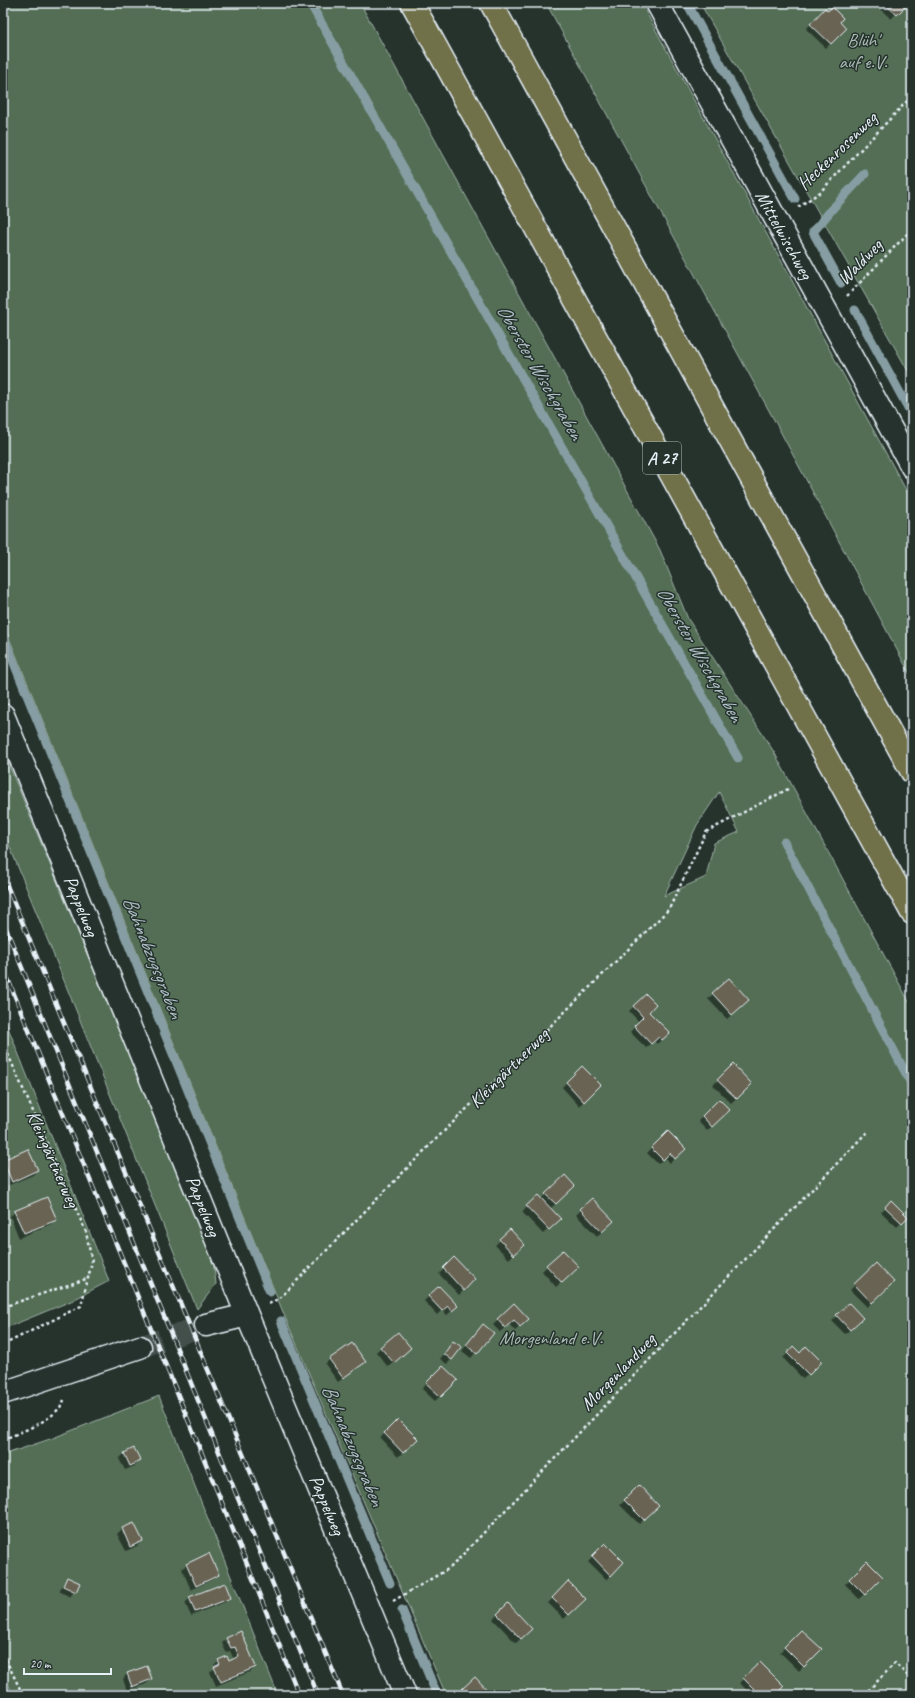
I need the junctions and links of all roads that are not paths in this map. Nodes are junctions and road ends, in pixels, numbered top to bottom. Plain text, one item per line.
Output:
1 (412, 3) edge
2 (491, 3) edge
3 (657, 3) edge
4 (912, 466) edge
5 (3, 715) edge
6 (912, 772) edge
7 (912, 913) edge
8 (247, 1315) junction
9 (206, 1325) tunnel mouth
10 (140, 1347) tunnel mouth
11 (3, 1393) edge
12 (405, 1695) edge

1 - 7 highway, A 27
2 - 6 highway
3 - 4 street, Mittelwischweg
5 - 8 street, Pappelweg
8 - 9 street
8 - 12 street, Pappelweg
10 - 11 street

